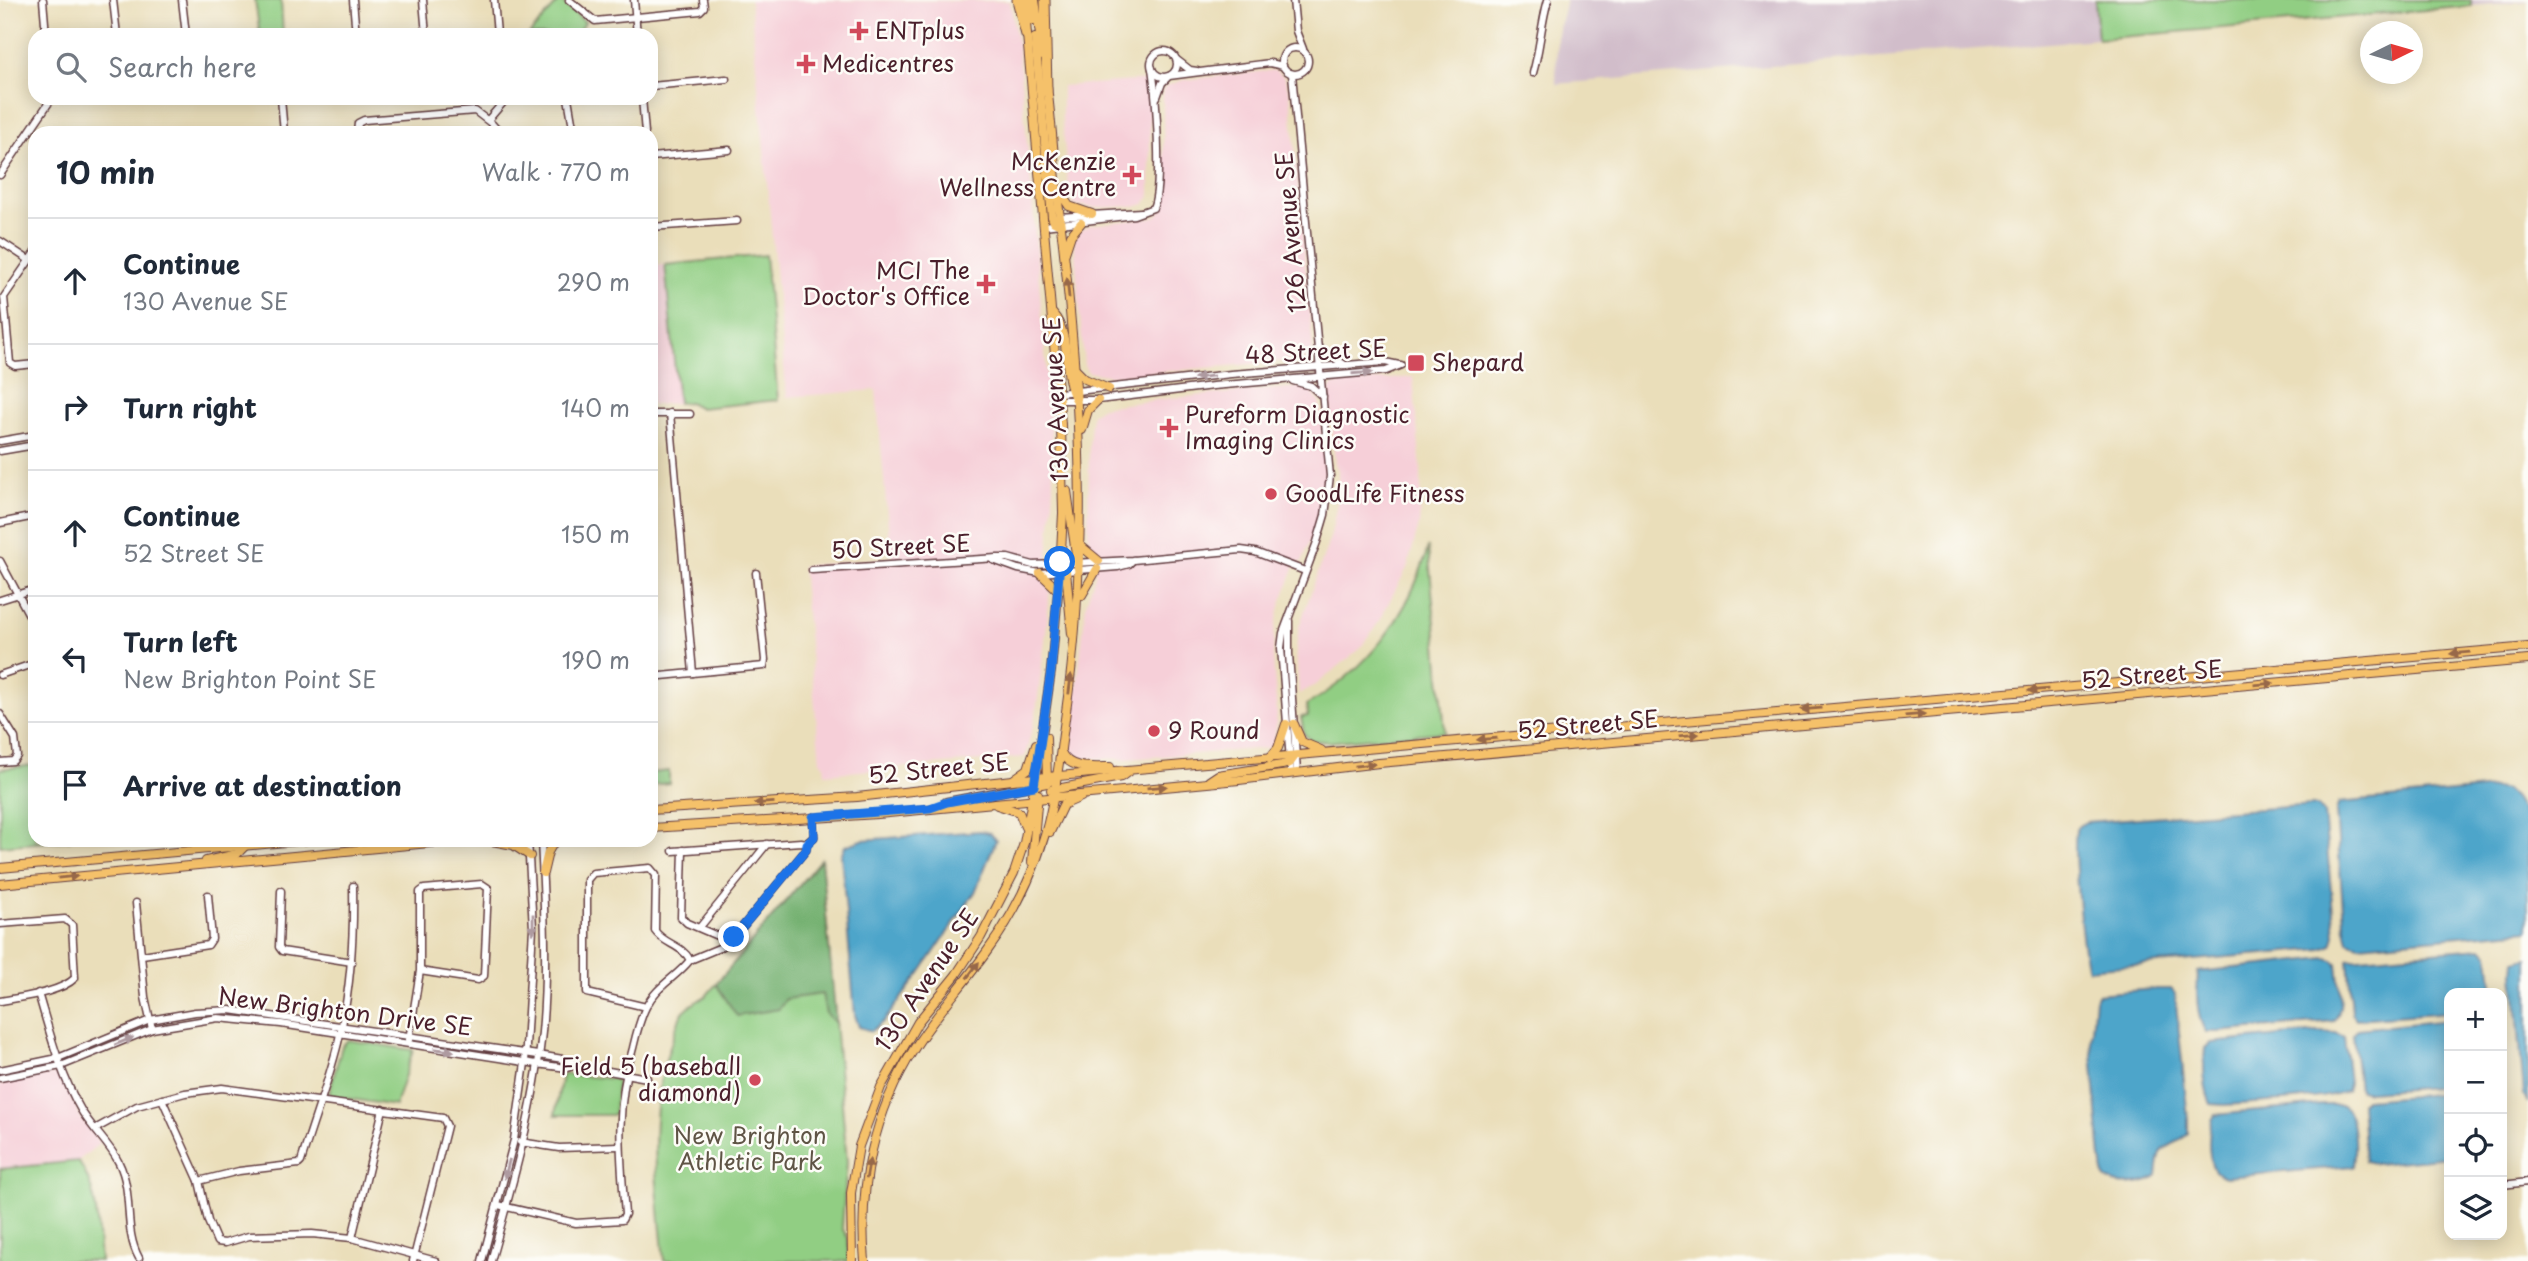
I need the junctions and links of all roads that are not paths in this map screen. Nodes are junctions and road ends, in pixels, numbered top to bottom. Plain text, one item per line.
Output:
1 (43, 0) edge
2 (113, 0) edge
3 (182, 0) edge
4 (353, 0) edge
5 (423, 0) edge
6 (494, 0) edge
7 (569, 0) edge
8 (634, 0) edge
9 (703, 0) edge
10 (1017, 0) edge
11 (1024, 0) edge
12 (1030, 0) edge
13 (1035, 0) edge
14 (1045, 0) edge
15 (1293, 0) edge
16 (1548, 0) edge
17 (636, 17) junction
18 (45, 28) edge
19 (116, 28) edge
20 (185, 28) edge
21 (355, 28) edge
22 (425, 28) edge
23 (496, 28) edge
24 (637, 28) edge
25 (1296, 31) junction
26 (1026, 35) junction
27 (1293, 47) junction
28 (1304, 50) junction
29 (1284, 54) junction
30 (1175, 58) junction
31 (1270, 63) junction
32 (1283, 66) junction
33 (1152, 68) junction
34 (1203, 72) junction
35 (1533, 73) dead end
36 (1294, 74) junction
37 (1169, 76) junction
38 (726, 79) dead end
39 (658, 85) edge
40 (1047, 90) junction
41 (1156, 102) junction
42 (47, 105) edge
43 (282, 105) edge
44 (501, 105) edge
45 (569, 105) edge
46 (643, 105) edge
47 (488, 120) junction
48 (33, 126) edge
49 (283, 126) edge
50 (358, 126) edge
51 (494, 126) edge
52 (573, 126) edge
53 (644, 126) edge
54 (28, 134) edge
55 (729, 150) dead end
56 (658, 157) edge
57 (0, 175) edge
58 (1057, 188) junction
59 (1143, 212) junction
60 (1092, 214) junction
61 (737, 220) dead end
62 (1052, 220) junction
63 (1081, 223) junction
64 (658, 227) edge
65 (0, 241) edge
66 (1064, 256) junction
67 (28, 259) edge
68 (28, 261) edge
69 (1053, 314) junction
70 (1319, 348) junction
71 (28, 364) edge
72 (1347, 366) junction
73 (1321, 368) junction
74 (1076, 370) junction
75 (1321, 377) junction
76 (1288, 379) junction
77 (1109, 389) junction
78 (1076, 395) junction
79 (1060, 397) junction
80 (1323, 397) junction
81 (1098, 400) junction
82 (670, 412) junction
83 (658, 413) edge
84 (690, 414) dead end
85 (28, 436) edge
86 (1080, 436) junction
87 (0, 441) edge
88 (28, 447) edge
89 (0, 451) edge
90 (1063, 477) junction
91 (28, 517) edge
92 (0, 523) edge
93 (1081, 546) junction
94 (992, 560) junction
95 (0, 561) edge
96 (1079, 564) junction
97 (1098, 565) junction
98 (1062, 568) junction
99 (812, 570) dead end
100 (1305, 571) junction
101 (756, 573) dead end
102 (1040, 573) junction
103 (28, 591) edge
104 (1059, 591) junction
105 (16, 594) junction
106 (0, 600) edge
107 (1079, 601) junction
108 (28, 614) edge
109 (1074, 645) junction
110 (2528, 647) edge
111 (2528, 660) edge
112 (28, 665) edge
113 (693, 673) junction
114 (0, 675) edge
115 (658, 676) edge
116 (0, 714) edge
117 (1044, 722) junction
118 (1290, 724) junction
119 (1060, 752) junction
120 (1331, 753) junction
121 (1292, 758) junction
122 (1269, 759) junction
123 (0, 762) edge
124 (1130, 770) junction
125 (1119, 771) junction
126 (1294, 773) junction
127 (1013, 780) junction
128 (1206, 782) junction
129 (1043, 787) junction
130 (1107, 791) junction
131 (988, 803) junction
132 (930, 808) junction
133 (658, 810) edge
134 (813, 817) junction
135 (658, 828) edge
136 (1026, 834) junction
137 (767, 844) junction
138 (807, 844) junction
139 (207, 847) edge
140 (243, 847) edge
141 (246, 847) edge
142 (393, 847) edge
143 (516, 847) edge
144 (529, 847) edge
145 (541, 847) edge
146 (551, 847) edge
147 (683, 850) junction
148 (673, 851) dead end
149 (530, 856) junction
150 (247, 862) junction
151 (182, 866) junction
152 (0, 868) edge
153 (1031, 872) junction
154 (543, 873) junction
155 (0, 884) edge
156 (353, 887) dead end
157 (281, 891) dead end
158 (208, 895) dead end
159 (136, 903) dead end
160 (1013, 909) junction
161 (0, 925) edge
162 (699, 927) junction
163 (729, 941) junction
164 (142, 955) junction
165 (690, 960) junction
166 (352, 962) junction
167 (420, 971) junction
168 (38, 993) junction
169 (0, 1001) edge
170 (646, 1007) junction
171 (150, 1020) junction
172 (152, 1029) junction
173 (341, 1031) junction
174 (410, 1037) junction
175 (408, 1045) junction
176 (526, 1054) junction
177 (538, 1055) junction
178 (59, 1062) junction
179 (525, 1063) junction
180 (537, 1064) junction
181 (576, 1065) junction
182 (0, 1070) edge
183 (626, 1072) junction
184 (647, 1077) dead end
185 (0, 1078) edge
186 (162, 1099) junction
187 (320, 1099) junction
188 (383, 1110) junction
189 (95, 1129) junction
190 (514, 1140) junction
191 (523, 1142) junction
192 (619, 1146) junction
193 (198, 1181) junction
194 (2528, 1182) edge
195 (2507, 1184) edge
196 (865, 1193) junction
197 (498, 1205) junction
198 (506, 1207) junction
199 (850, 1214) junction
200 (352, 1238) junction
201 (139, 1258) dead end
202 (414, 1258) edge
203 (436, 1261) edge
204 (482, 1261) edge
205 (491, 1261) edge
206 (852, 1261) edge
207 (862, 1261) edge

1 - 18 street
2 - 19 street
3 - 20 street
4 - 21 street
5 - 22 street
6 - 23 street
7 - 17 street
8 - 17 street
9 - 17 street
10 - 26 highway
11 - 26 main road, 130 Avenue SE
12 - 62 main road
13 - 40 main road, 130 Avenue SE
14 - 40 highway
15 - 25 street
16 - 35 street
17 - 24 street
25 - 27 street
25 - 28 street
26 - 62 main road, 130 Avenue SE
27 - 28 street
27 - 29 street
28 - 36 street
29 - 31 street
29 - 32 street
30 - 33 street
30 - 34 street
30 - 37 street
31 - 32 street
31 - 34 street
32 - 36 street
33 - 37 street
33 - 41 street
34 - 37 street
36 - 70 street, 126 Avenue SE
37 - 41 street
38 - 39 street
40 - 58 main road, 130 Avenue SE
41 - 59 street
42 - 48 street
43 - 49 street
44 - 47 street
45 - 52 street
46 - 53 street
47 - 50 street
47 - 51 street
54 - 57 street
55 - 56 street
58 - 60 main road
58 - 62 main road, 130 Avenue SE
59 - 60 street
59 - 63 street
60 - 62 street
61 - 64 street
62 - 63 street
62 - 66 main road, 130 Avenue SE
62 - 69 main road, 130 Avenue SE
63 - 66 main road
65 - 67 street
74 -> 66 main road, 130 Avenue SE
68 - 71 street
69 - 78 main road
69 - 79 main road, 130 Avenue SE
70 - 72 street
70 - 73 street, 126 Avenue SE
72 - 73 street, 48 Street SE
75 -> 72 street, 48 Street SE
73 - 75 street, 126 Avenue SE
73 -> 77 street, 48 Street SE
74 - 77 main road
74 - 78 main road, 130 Avenue SE
75 - 76 street, 48 Street SE
75 - 80 street, 126 Avenue SE
76 - 80 street
76 - 81 street, 48 Street SE
77 - 78 street, 48 Street SE
78 - 79 street, 48 Street SE
78 - 81 street, 48 Street SE
78 - 86 main road, 130 Avenue SE
79 - 90 main road, 130 Avenue SE
80 - 100 street, 126 Avenue SE
81 - 86 main road
82 - 83 street
82 - 84 street
82 - 113 street
85 - 87 street
86 - 93 main road, 130 Avenue SE
88 - 89 street
90 - 96 main road
90 - 98 main road, 130 Avenue SE
91 - 92 street
93 - 96 main road, 130 Avenue SE
93 - 97 main road
94 - 98 street, 50 Street SE
94 - 99 street, 50 Street SE
94 - 102 street, 50 Street SE
95 - 105 street
96 - 97 street, 50 Street SE
96 - 98 street, 50 Street SE
96 - 107 main road, 130 Avenue SE
97 - 100 street, 50 Street SE
97 - 107 main road
98 - 102 street, 50 Street SE
98 - 104 main road, 130 Avenue SE
98 - 109 main road
100 - 118 street, 126 Avenue SE
101 - 113 street
102 - 104 main road
103 - 105 street
104 - 117 main road, 130 Avenue SE
105 - 106 street
105 - 108 street
107 - 109 main road, 130 Avenue SE
119 -> 109 main road, 130 Avenue SE
110 -> 120 main road, 52 Street SE
126 -> 111 main road, 52 Street SE
112 - 114 street
113 - 115 street
116 - 123 street
117 - 127 main road
117 - 129 main road, 130 Avenue SE
118 - 120 main road
118 - 121 street, 126 Avenue SE
118 - 122 main road
119 - 125 main road
119 - 129 main road, 130 Avenue SE
120 - 121 main road, 52 Street SE
121 - 122 main road, 52 Street SE
121 - 126 street, 126 Avenue SE
121 - 128 main road
122 - 124 main road, 52 Street SE
124 - 125 main road, 52 Street SE
124 - 129 main road
125 - 129 main road, 52 Street SE
126 - 128 main road, 52 Street SE
127 - 129 main road, 52 Street SE
127 -> 133 main road, 52 Street SE
130 -> 128 main road, 52 Street SE
129 - 130 main road, 52 Street SE
129 - 131 main road, 52 Street SE
129 - 132 main road
129 - 136 main road, 130 Avenue SE
129 - 153 main road
129 - 153 main road, 130 Avenue SE
130 - 160 main road
131 - 132 main road, 52 Street SE
131 - 136 main road
132 - 134 main road, 52 Street SE
134 - 135 main road, 52 Street SE
134 - 138 street
136 - 199 main road, 130 Avenue SE
137 - 138 street
137 - 147 street
137 - 162 street
138 - 163 street
139 - 152 main road
140 - 151 main road
141 - 150 main road
142 - 150 main road
143 - 149 main road
144 - 149 street
145 - 154 street
146 - 154 main road
147 - 148 street
147 - 162 street
149 -> 176 street
150 - 151 main road
155 -> 151 main road
153 - 160 main road, 130 Avenue SE
154 - 177 street
156 - 166 street
157 - 166 street
158 - 164 street
159 - 164 street
196 -> 160 main road, 130 Avenue SE
161 - 168 street
162 - 163 street
163 - 165 street
164 - 171 street
165 - 170 street
165 - 170 street
166 - 173 street
167 - 167 street
167 - 174 street
168 - 169 street
168 - 178 street
170 - 183 street
171 - 172 street
171 - 173 street, New Brighton Drive SE
171 - 178 street, New Brighton Drive SE
172 - 173 street, New Brighton Drive SE
178 -> 172 street, New Brighton Drive SE
173 - 174 street, New Brighton Drive SE
173 - 175 street, New Brighton Drive SE
173 - 187 street
174 - 175 street
174 - 176 street, New Brighton Drive SE
175 -> 179 street, New Brighton Drive SE
176 - 177 street, New Brighton Drive SE
176 - 179 street
177 - 180 street
177 - 181 street, New Brighton Drive SE
178 - 182 street, New Brighton Drive SE
178 - 185 street, New Brighton Drive SE
178 - 189 street
179 - 180 street, New Brighton Drive SE
179 - 190 street
180 - 181 street, New Brighton Drive SE
180 - 191 street
181 - 183 street
183 - 184 street
183 - 192 street
186 - 187 street
186 - 189 street
186 - 193 street
187 - 188 street
187 - 193 street
188 - 200 street
188 - 202 street
189 - 201 street
190 - 191 street
190 -> 197 street
191 - 192 street
191 - 198 street
192 - 198 street
193 - 200 street
194 - 195 street
196 - 199 main road
196 - 207 main road, 130 Avenue SE
197 - 198 street
197 - 204 street
198 - 205 street
199 - 206 main road, 130 Avenue SE
199 - 207 main road
200 - 202 street
202 - 203 street

